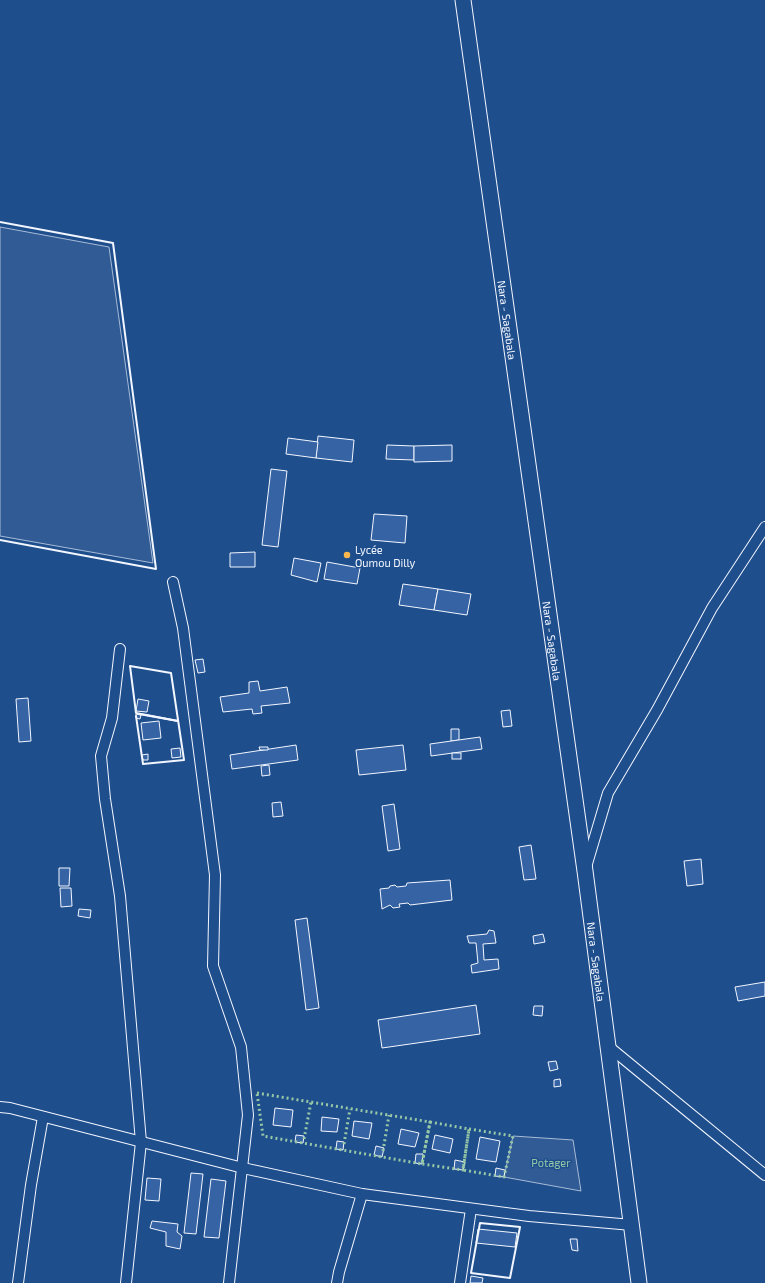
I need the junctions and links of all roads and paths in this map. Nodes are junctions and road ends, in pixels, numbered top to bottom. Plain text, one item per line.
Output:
1 (463, 0) edge
2 (765, 527) edge
3 (174, 582) dead end
4 (120, 649) dead end
5 (585, 871) junction
6 (608, 1046) junction
7 (0, 1108) edge
8 (42, 1117) junction
9 (141, 1142) junction
10 (243, 1168) junction
11 (765, 1174) edge
12 (362, 1194) junction
13 (471, 1209) junction
14 (632, 1225) junction
15 (18, 1283) edge
16 (126, 1283) edge
17 (229, 1283) edge
18 (337, 1283) edge
19 (460, 1283) edge
20 (639, 1283) edge

1 - 5 main road, Nara - Sagabala
2 - 5 street
3 - 10 street
4 - 9 street
5 - 6 main road, Nara - Sagabala
6 - 11 street
6 - 14 main road, Nara - Sagabala
7 - 8 street
8 - 9 street
8 - 15 street
9 - 10 street
9 - 16 street
10 - 12 street
10 - 17 street
12 - 13 street
12 - 18 street
13 - 14 street
13 - 19 street
14 - 20 main road, Nara - Sagabala

